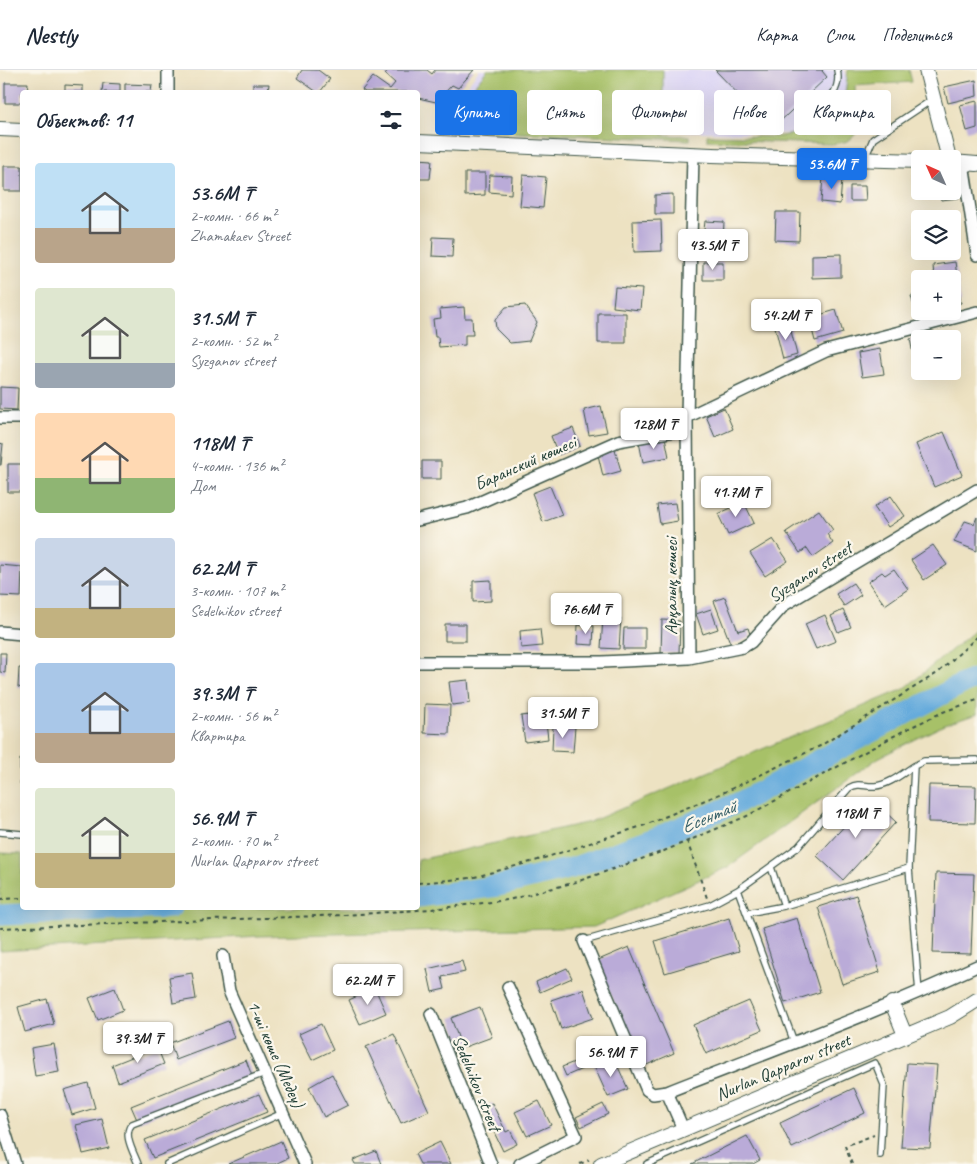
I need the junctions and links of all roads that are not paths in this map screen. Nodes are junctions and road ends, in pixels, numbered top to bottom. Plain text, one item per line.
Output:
1 (168, 70) edge
2 (837, 70) edge
3 (926, 70) edge
4 (168, 90) edge
5 (835, 90) edge
6 (934, 99) junction
7 (0, 129) edge
8 (20, 130) edge
9 (420, 142) edge
10 (947, 150) edge
11 (693, 154) junction
12 (864, 160) junction
13 (911, 161) edge
14 (964, 163) edge
15 (977, 255) edge
16 (977, 312) edge
17 (687, 417) junction
18 (0, 418) edge
19 (20, 418) edge
20 (977, 490) edge
21 (420, 520) edge
22 (0, 632) edge
23 (20, 634) edge
24 (688, 658) junction
25 (420, 662) edge
26 (977, 760) edge
27 (914, 766) junction
28 (0, 832) edge
29 (20, 834) edge
30 (771, 867) junction
31 (909, 868) junction
32 (738, 890) junction
33 (784, 906) junction
34 (747, 913) junction
35 (584, 940) joint
36 (223, 956) dead end
37 (977, 966) edge
38 (508, 987) dead end
39 (919, 993) junction
40 (977, 1000) edge
41 (892, 1003) junction
42 (431, 1014) dead end
43 (905, 1035) junction
44 (794, 1042) junction
45 (265, 1073) junction
46 (667, 1092) junction
47 (760, 1096) junction
48 (766, 1111) junction
49 (283, 1114) junction
50 (0, 1115) edge
51 (683, 1129) junction
52 (880, 1154) dead end
53 (660, 1161) edge
54 (15, 1164) edge
55 (138, 1164) edge
56 (167, 1164) edge
57 (305, 1164) edge
58 (491, 1164) edge
59 (520, 1164) edge
60 (601, 1164) edge
61 (647, 1164) edge

1 - 4 street
2 - 5 lane
3 - 6 street
6 - 10 street
6 - 12 lane
7 - 8 street
9 - 11 street
11 - 12 street
11 - 17 street, Арқалық көшесі
12 - 13 street
14 - 15 street
16 - 17 street, Баранский көшесі
17 - 21 street, Баранский көшесі
17 - 24 street, Арқалық көшесі
18 - 19 street
20 - 24 street, Syzganov street
22 - 23 street
24 - 25 street, Syzganov street
26 - 27 lane
27 - 30 lane
27 - 31 lane
28 - 29 lane
30 - 32 lane
30 - 33 lane
31 - 33 lane
31 - 39 lane
32 - 34 lane
32 - 35 lane
33 - 34 lane
34 - 44 lane
35 - 46 street, Nurlan Qapparov street
36 - 45 street, 1-ші көше (Медеу)
37 - 39 street, Nurlan Qapparov street
38 - 59 street
39 - 41 street, Nurlan Qapparov street
40 - 43 street, Nurlan Qapparov street
41 - 43 street
41 - 44 street, Nurlan Qapparov street
42 - 58 street, Sedelnikov street
43 - 47 street, Nurlan Qapparov street
44 - 46 street, Nurlan Qapparov street
45 - 49 street, 1-ші көше (Медеу)
45 - 55 lane
46 - 51 street
47 - 48 lane
47 - 51 street, Nurlan Qapparov street
48 - 52 lane
48 - 53 lane
49 - 56 lane
49 - 57 street, 1-ші көше (Медеу)
50 - 54 street
51 - 60 street, Nurlan Qapparov street
53 - 61 lane

